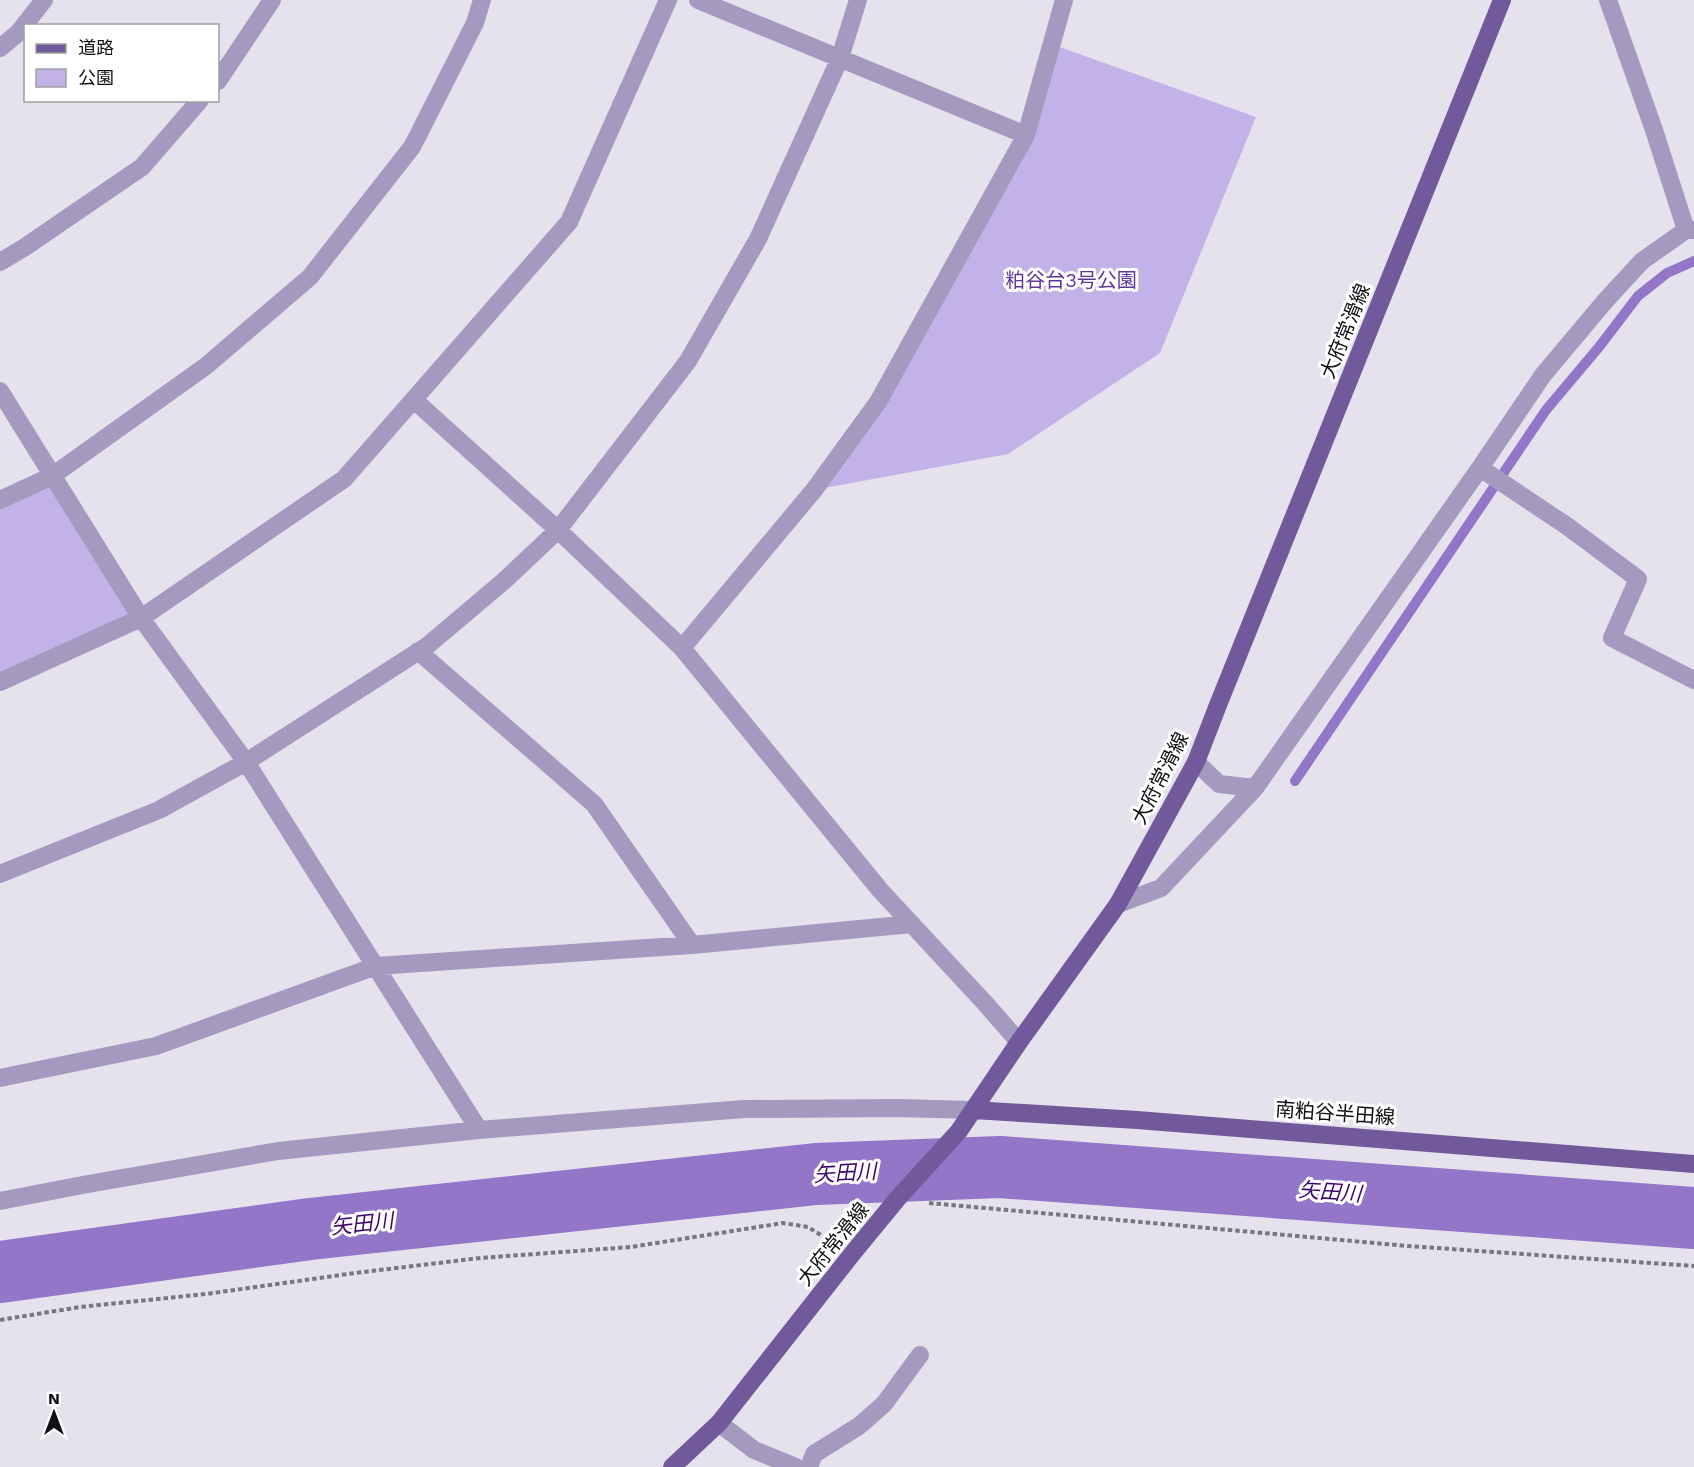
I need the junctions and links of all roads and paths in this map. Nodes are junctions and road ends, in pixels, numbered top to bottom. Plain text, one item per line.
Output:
1 (44, 0) edge
2 (272, 0) edge
3 (482, 0) edge
4 (668, 0) edge
5 (698, 0) edge
6 (858, 0) edge
7 (1064, 0) edge
8 (1502, 0) edge
9 (1608, 0) edge
10 (25, 24) edge
11 (24, 25) edge
12 (0, 48) edge
13 (840, 58) junction
14 (219, 80) edge
15 (198, 102) edge
16 (1026, 135) junction
17 (1690, 230) edge
18 (0, 262) edge
19 (0, 392) edge
20 (414, 400) junction
21 (1480, 468) junction
22 (52, 476) junction
23 (0, 500) edge
24 (558, 530) junction
25 (141, 618) junction
26 (682, 648) junction
27 (418, 651) junction
28 (1694, 680) edge
29 (0, 682) edge
30 (246, 762) junction
31 (1196, 762) junction
32 (1255, 788) junction
33 (0, 874) edge
34 (1118, 904) junction
35 (912, 924) junction
36 (692, 945) junction
37 (376, 966) junction
38 (1018, 1042) junction
39 (0, 1078) edge
40 (973, 1110) junction
41 (479, 1130) junction
42 (1694, 1164) edge
43 (898, 1198) junction
44 (0, 1201) edge
45 (852, 1254) junction
46 (1694, 1266) edge
47 (0, 1320) edge
48 (920, 1355) dead end
49 (719, 1423) junction
50 (672, 1467) edge
51 (796, 1467) edge
52 (809, 1467) edge

1 - 10 street
2 - 14 street
3 - 22 street
4 - 20 street
5 - 13 street
6 - 13 street
7 - 16 street
8 - 31 main road, 大府常滑線
9 - 17 street
11 - 12 street
13 - 16 street
13 - 24 street
15 - 18 street
16 - 26 street
17 - 21 street
19 - 22 street
20 - 24 street
20 - 25 street
21 - 28 street
21 - 32 street
22 - 23 street
22 - 25 street
24 - 26 street
24 - 27 street
25 - 29 street
25 - 30 street
26 - 35 street
27 - 30 street
27 - 36 street
30 - 33 street
30 - 37 street
31 - 32 street
31 - 34 main road, 大府常滑線
32 - 34 street
34 - 38 main road, 大府常滑線
35 - 36 street
35 - 38 street
36 - 37 street
37 - 39 street
37 - 41 street
38 - 40 main road, 大府常滑線
40 - 41 street
40 - 42 main road, 南粕谷半田線
40 - 43 main road, 大府常滑線
41 - 44 street
43 - 45 main road, 大府常滑線
43 - 46 path
45 - 47 path
45 - 49 main road, 大府常滑線
48 - 52 street
49 - 50 main road, 大府常滑線
49 - 51 street

